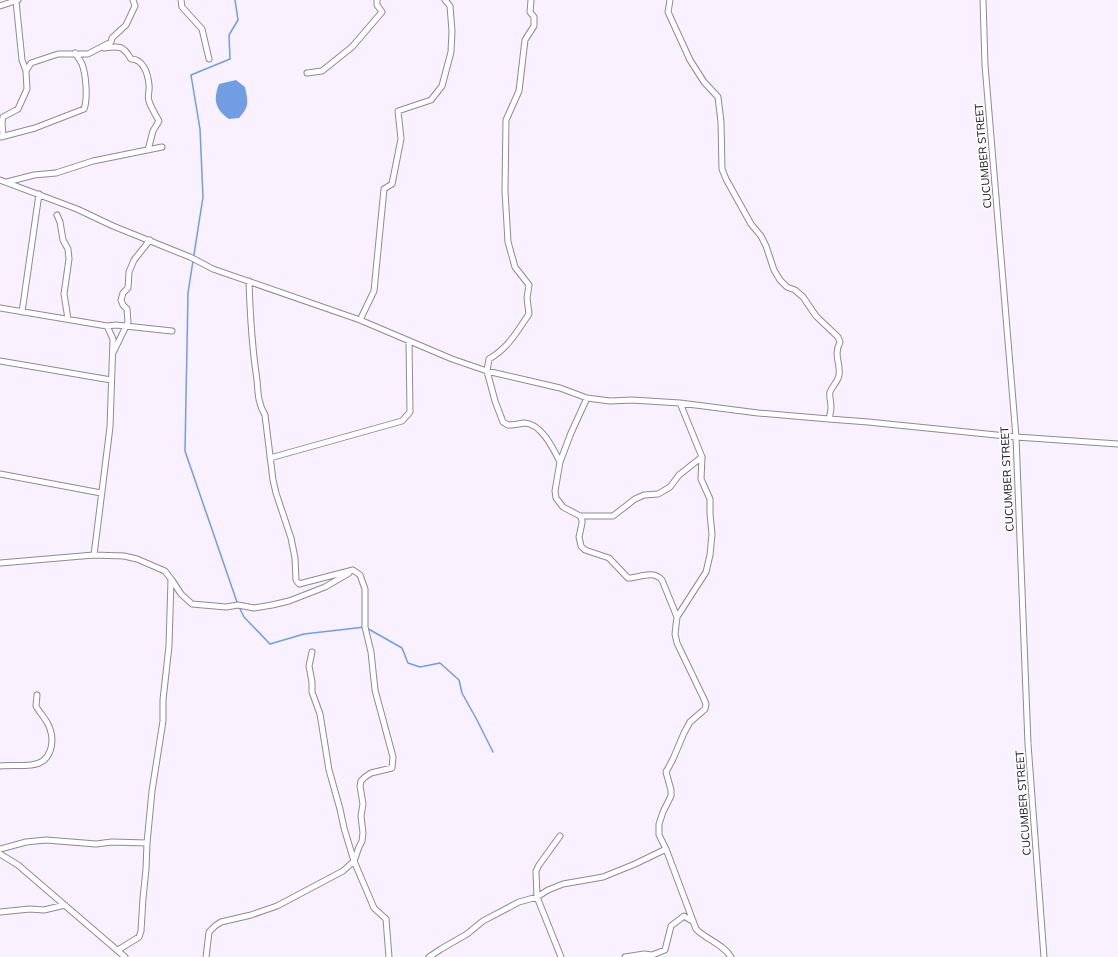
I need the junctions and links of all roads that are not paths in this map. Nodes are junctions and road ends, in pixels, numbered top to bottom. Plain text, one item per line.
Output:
1 (17, 0) edge
2 (133, 0) edge
3 (181, 0) edge
4 (377, 0) edge
5 (445, 0) edge
6 (531, 0) edge
7 (670, 0) edge
8 (983, 0) edge
9 (0, 6) edge
10 (101, 48) junction
11 (75, 53) junction
12 (209, 59) dead end
13 (26, 71) junction
14 (307, 73) dead end
15 (1, 137) edge
16 (162, 147) dead end
17 (148, 150) junction
18 (0, 180) edge
19 (6, 182) junction
20 (39, 194) junction
21 (57, 216) dead end
22 (150, 240) junction
23 (249, 281) junction
24 (0, 308) edge
25 (22, 312) junction
26 (68, 320) junction
27 (360, 320) junction
28 (107, 326) junction
29 (126, 326) junction
30 (172, 331) dead end
31 (409, 341) junction
32 (112, 356) junction
33 (0, 361) edge
34 (487, 371) junction
35 (111, 380) junction
36 (587, 398) junction
37 (680, 403) junction
38 (829, 419) junction
39 (1016, 437) junction
40 (1118, 444) edge
41 (702, 457) junction
42 (270, 458) junction
43 (560, 462) junction
44 (0, 474) edge
45 (101, 493) junction
46 (580, 516) junction
47 (94, 555) junction
48 (0, 563) edge
49 (353, 570) junction
50 (171, 579) junction
51 (677, 617) junction
52 (312, 652) dead end
53 (37, 695) dead end
54 (0, 766) edge
55 (560, 836) dead end
56 (147, 843) junction
57 (0, 849) edge
58 (666, 849) junction
59 (0, 854) edge
60 (354, 861) junction
61 (537, 897) junction
62 (65, 905) junction
63 (0, 912) edge
64 (693, 922) junction
65 (118, 950) junction
66 (645, 956) edge
67 (125, 957) edge
68 (206, 957) edge
69 (389, 957) edge
70 (429, 957) edge
71 (561, 957) edge
72 (625, 957) edge
73 (731, 957) edge
74 (1044, 957) edge

1 - 9 street
1 - 13 street
2 - 10 street
3 - 12 street
4 - 14 street
5 - 27 street
6 - 34 street
7 - 38 street
8 - 39 street, CUCUMBER STREET
10 - 11 street
10 - 17 street
11 - 13 street
11 - 15 street
13 - 15 street
16 - 17 street
17 - 19 street
18 - 19 street
19 - 20 street
20 - 22 street
20 - 25 street
21 - 26 street
22 - 23 street
22 - 29 street
23 - 27 street
23 - 42 street
24 - 25 street
25 - 26 street
26 - 28 street
27 - 31 street
28 - 29 street
28 - 32 street
29 - 30 street
29 - 32 street
31 - 34 street
31 - 42 street
32 - 35 street
33 - 35 street
34 - 36 street
34 - 43 street
35 - 45 street
36 - 37 street
36 - 43 street
37 - 38 street
37 - 41 street
38 - 39 street
39 - 40 street
39 - 74 street, CUCUMBER STREET
41 - 46 street
41 - 51 street
42 - 49 street
43 - 46 street
44 - 45 street
45 - 47 street
46 - 51 street
47 - 48 street
47 - 50 street
49 - 50 street
49 - 60 street
50 - 56 street
51 - 58 street
52 - 60 street
53 - 54 street
55 - 61 street
56 - 57 street
56 - 65 street
58 - 61 street
58 - 64 street
59 - 62 street
60 - 68 street
60 - 69 street
61 - 70 street
61 - 71 street
62 - 63 street
62 - 65 street
64 - 66 street
64 - 73 street
65 - 67 street
66 - 72 street

